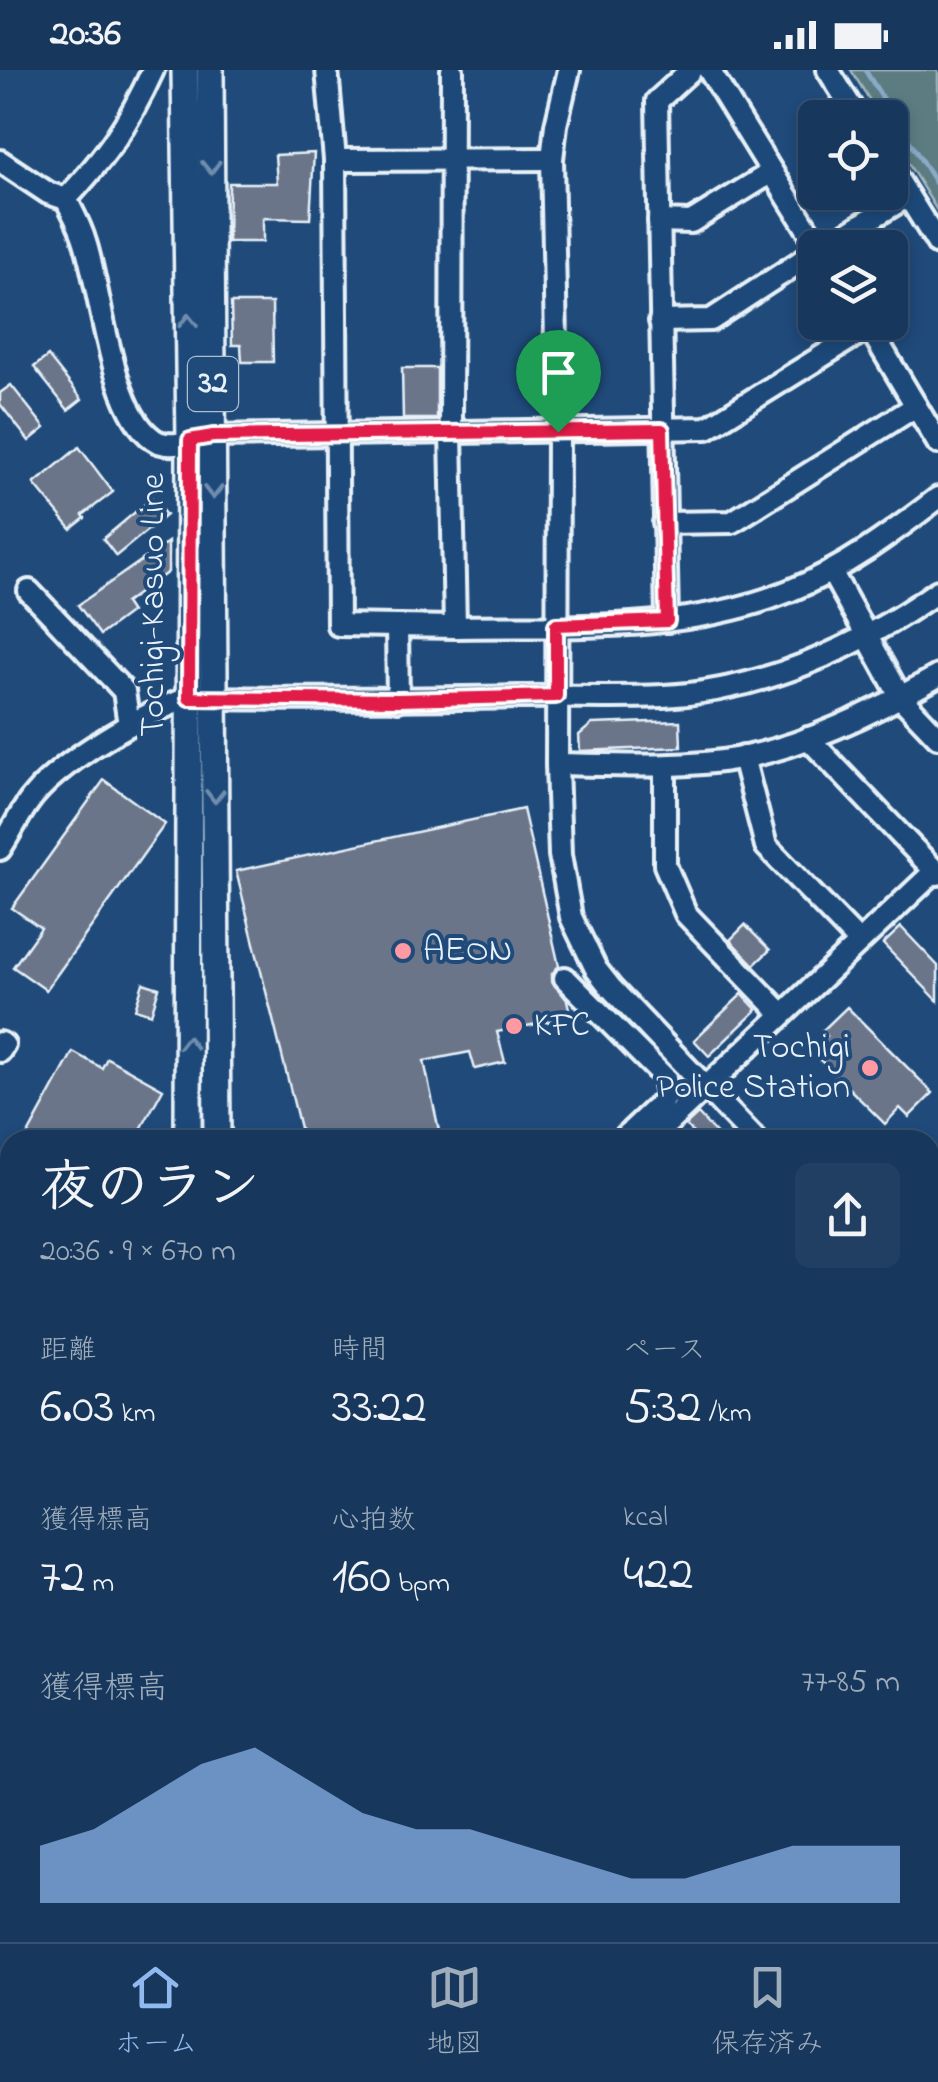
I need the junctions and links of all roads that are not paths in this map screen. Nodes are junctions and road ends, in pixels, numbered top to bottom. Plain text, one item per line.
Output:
1 (153, 70) edge
2 (185, 70) edge
3 (210, 70) edge
4 (326, 70) edge
5 (452, 70) edge
6 (569, 70) edge
7 (692, 70) edge
8 (708, 70) edge
9 (828, 70) edge
10 (847, 100) edge
11 (335, 160) junction
12 (451, 160) junction
13 (552, 160) junction
14 (0, 161) edge
15 (772, 172) junction
16 (908, 196) edge
17 (66, 199) junction
18 (884, 210) edge
19 (659, 221) junction
20 (807, 230) edge
21 (851, 230) edge
22 (938, 244) edge
23 (798, 263) edge
24 (660, 322) junction
25 (845, 340) edge
26 (877, 340) edge
27 (916, 406) junction
28 (662, 430) junction
29 (451, 432) junction
30 (558, 432) junction
31 (336, 434) junction
32 (202, 438) junction
33 (938, 443) edge
34 (938, 498) edge
35 (664, 522) junction
36 (832, 571) junction
37 (29, 591) dead end
38 (938, 591) edge
39 (667, 621) junction
40 (556, 625) junction
41 (397, 626) junction
42 (455, 627) junction
43 (866, 636) junction
44 (938, 676) edge
45 (556, 696) junction
46 (202, 698) junction
47 (900, 698) junction
48 (398, 700) junction
49 (129, 725) junction
50 (808, 738) junction
51 (938, 738) edge
52 (742, 758) junction
53 (557, 764) junction
54 (665, 766) junction
55 (0, 850) edge
56 (936, 872) edge
57 (859, 942) junction
58 (565, 978) dead end
59 (782, 1014) junction
60 (705, 1087) junction
61 (188, 1130) edge
62 (217, 1130) edge
63 (632, 1130) edge
64 (660, 1130) edge
65 (746, 1130) edge

1 - 17 street
32 -> 2 main road, Tochigi-Kasuo Line / 32
3 -> 32 main road, Tochigi-Kasuo Line / 32
4 - 11 street
5 - 12 street
6 - 13 street
7 - 19 street
8 - 15 street
9 - 10 street
11 - 12 street
11 - 31 street
12 - 13 street
12 - 29 street
13 - 30 street
14 - 17 street
15 - 19 street
15 - 20 street
16 - 22 street
17 - 32 street
18 - 21 street
19 - 24 street
23 - 24 street
24 - 28 street
25 - 28 street
26 - 27 street
27 - 33 street
27 - 35 street
28 - 30 street
28 - 35 street
29 - 30 street
29 - 31 street
29 - 42 street
30 - 40 street
31 - 32 street
31 - 41 street
32 - 46 main road, Tochigi-Kasuo Line / 32
34 - 36 street
35 - 39 street
36 - 39 street
36 - 43 street
37 - 49 street
38 - 43 street
39 - 40 street
40 - 42 street
40 - 45 street
41 - 42 street
41 - 48 street
43 - 45 street
43 - 47 street
44 - 47 street
45 - 48 street
45 - 53 street
46 - 48 street
46 - 49 street
61 -> 46 main road, Tochigi-Kasuo Line / 32
46 -> 62 main road, Tochigi-Kasuo Line / 32
47 - 50 street
47 - 51 street
49 - 55 street
50 - 52 street
50 - 56 street
52 - 54 street
52 - 57 street
53 - 54 street
53 - 60 street
54 - 59 street
56 - 57 street
57 - 59 street
58 - 63 street
59 - 60 street
60 - 64 street
60 - 65 street

